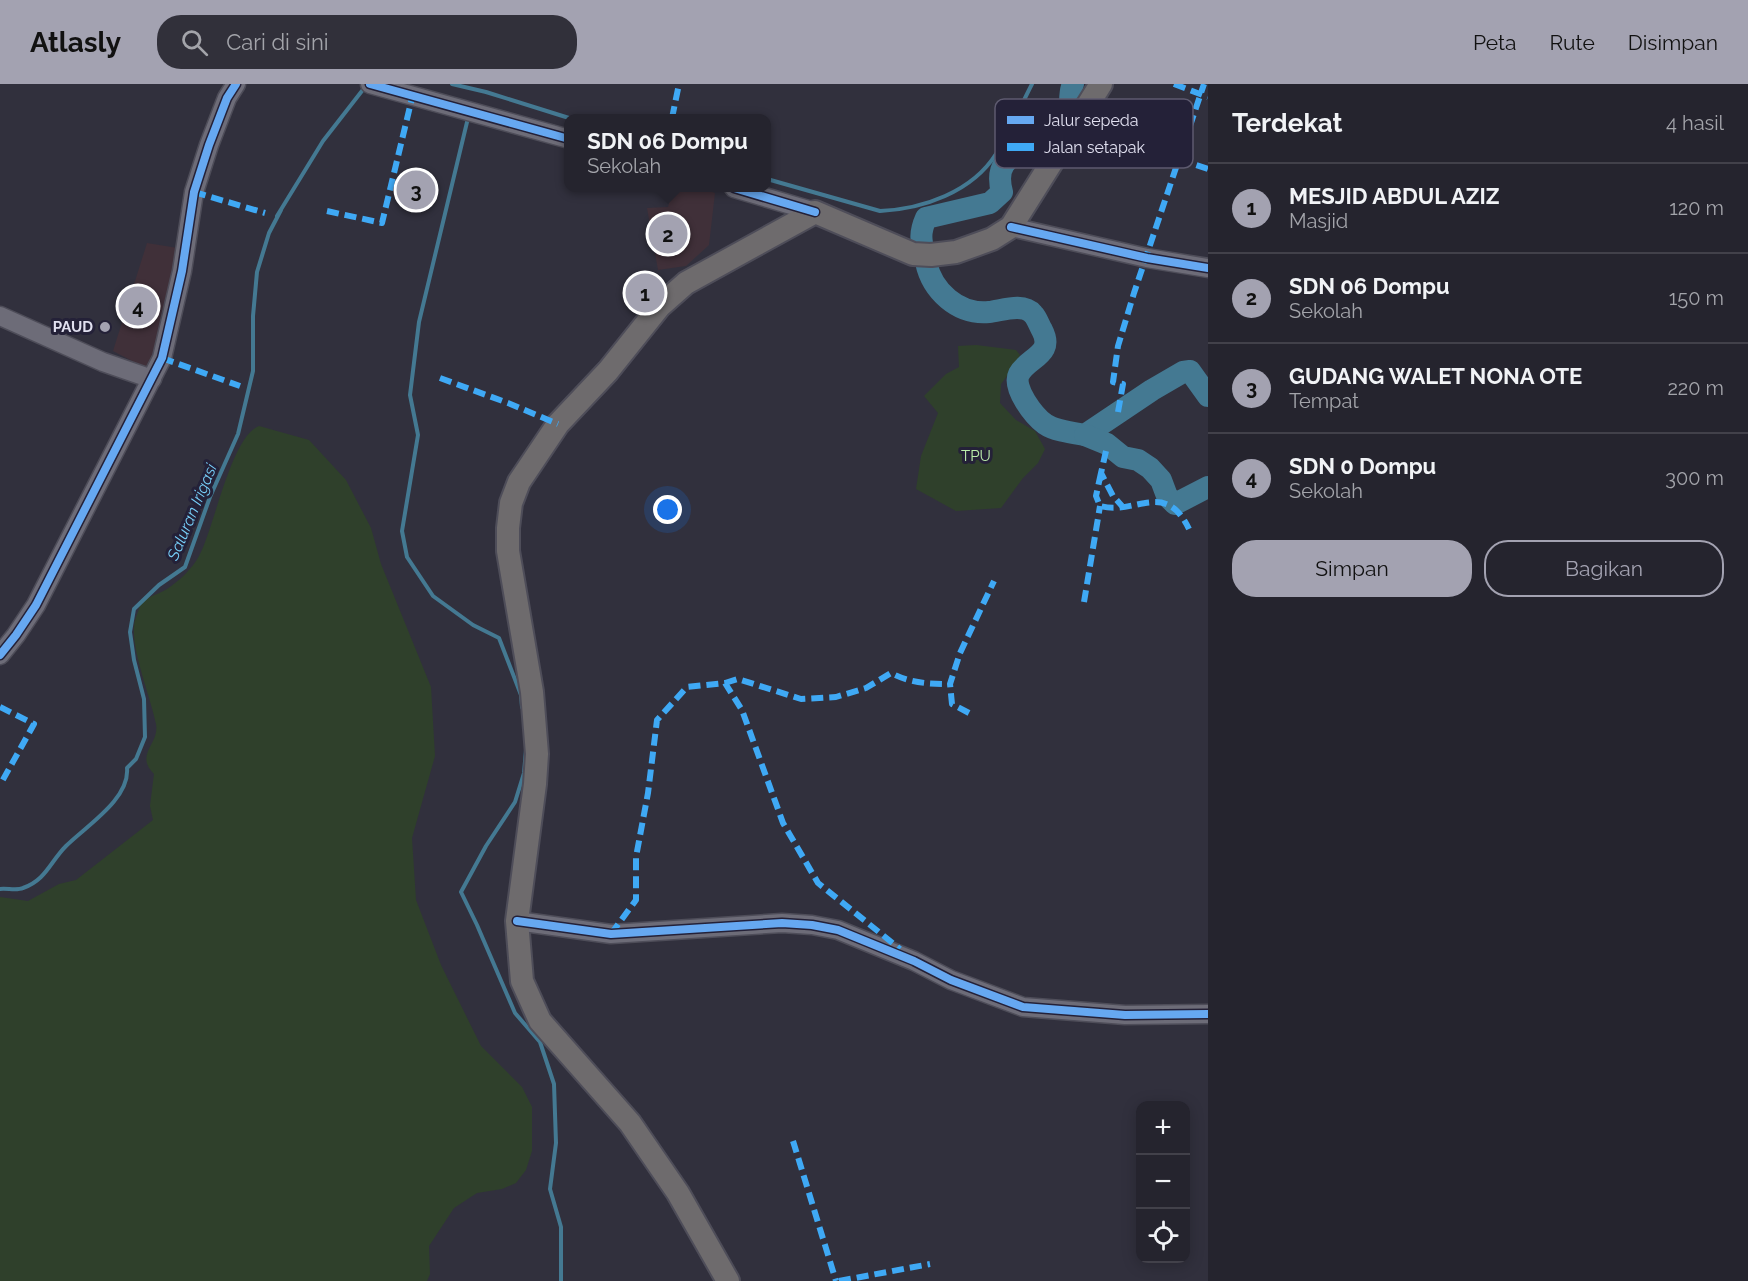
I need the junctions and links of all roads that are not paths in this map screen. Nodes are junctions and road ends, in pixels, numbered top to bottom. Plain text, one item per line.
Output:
1 (236, 84) edge
2 (370, 84) edge
3 (1101, 84) edge
4 (1092, 99) edge
5 (564, 138) edge
6 (1048, 168) edge
7 (748, 192) edge
8 (815, 212) junction
9 (1011, 227) junction
10 (1208, 268) edge
11 (0, 316) edge
12 (152, 379) junction
13 (0, 655) edge
14 (517, 921) junction
15 (1208, 1014) edge
16 (728, 1281) edge

1 - 12 street
2 - 5 street
3 - 4 main road
6 - 9 main road
7 - 8 street
8 - 9 main road
8 - 14 main road
9 - 10 street
11 - 12 street
12 - 13 street
14 - 15 street
14 - 16 main road

